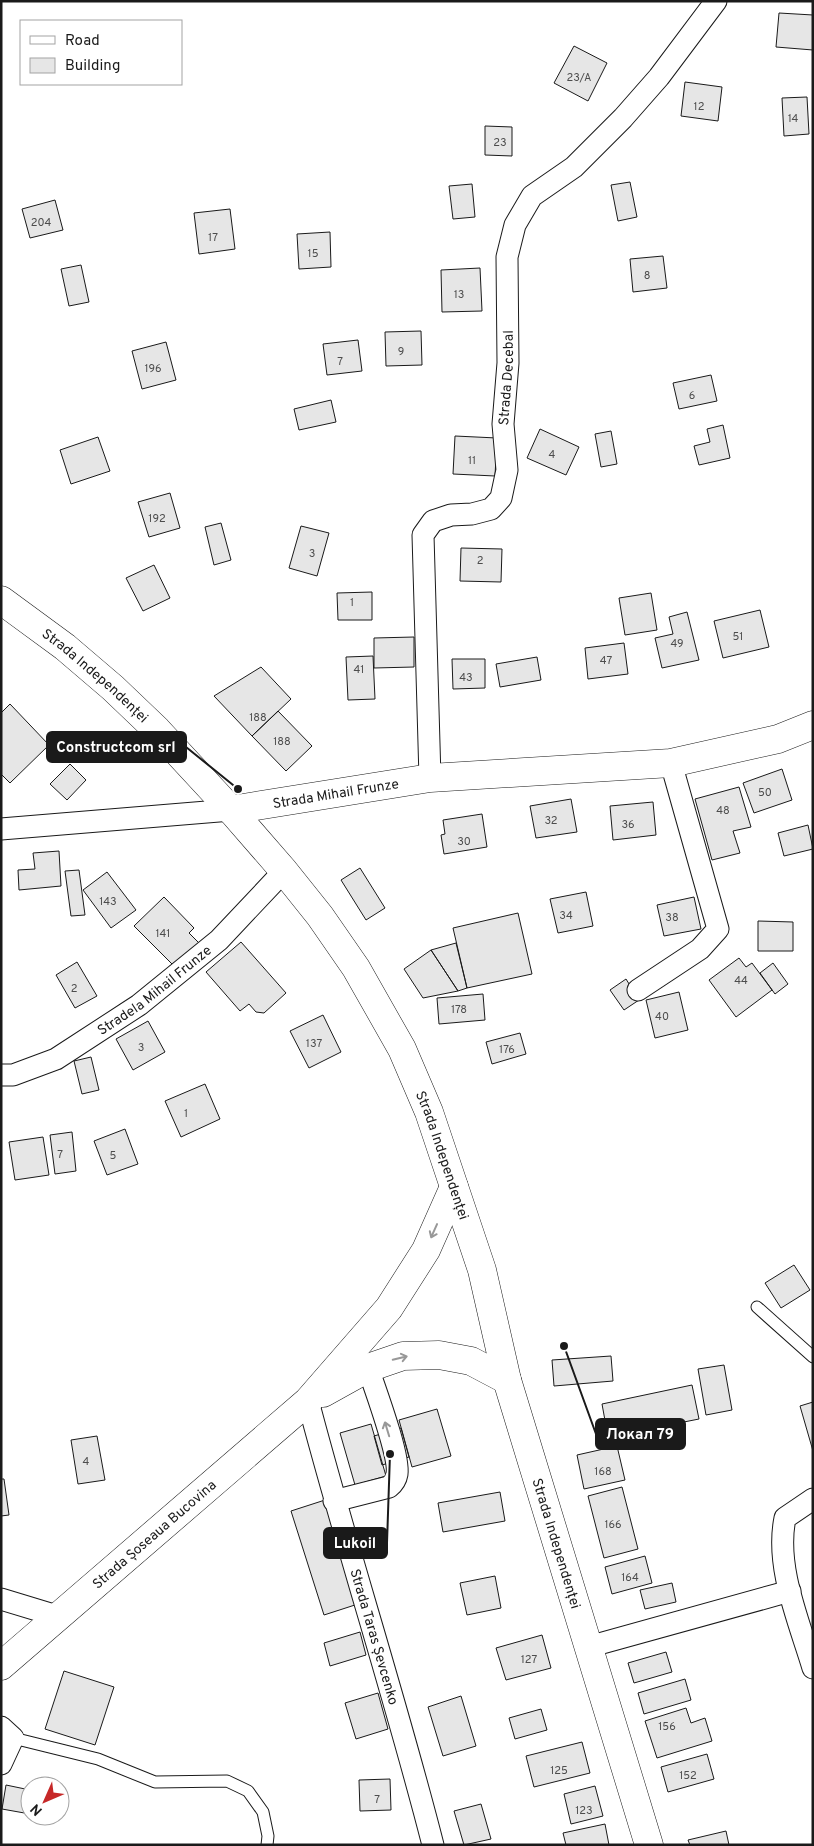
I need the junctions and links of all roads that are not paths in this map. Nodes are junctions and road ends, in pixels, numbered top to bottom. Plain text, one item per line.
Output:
1 (716, 1) edge
2 (1, 600) edge
3 (813, 725) edge
4 (671, 763) junction
5 (430, 778) junction
6 (231, 810) junction
7 (1, 829) edge
8 (284, 871) junction
9 (638, 990) dead end
10 (1, 1075) edge
11 (454, 1187) junction
12 (757, 1307) dead end
13 (813, 1357) edge
14 (368, 1368) junction
15 (507, 1380) junction
16 (308, 1401) junction
17 (813, 1499) edge
18 (334, 1501) junction
19 (790, 1591) junction
20 (1, 1600) edge
21 (57, 1616) junction
22 (588, 1647) junction
23 (1, 1666) edge
24 (813, 1668) edge
25 (7, 1732) edge
26 (1, 1764) edge
27 (267, 1845) edge
28 (434, 1845) edge
29 (649, 1845) edge

1 - 5 street, Strada Decebal
2 - 6 main road, Strada Independenței
3 - 4 main road, Strada Mihail Frunze
4 - 5 main road, Strada Mihail Frunze
4 - 9 street
5 - 6 main road, Strada Mihail Frunze
6 - 7 street, Strada Mihail Frunze
6 - 8 main road, Strada Independenței
8 - 10 street, Stradela Mihail Frunze
8 - 11 main road, Strada Independenței
11 - 15 main road, Strada Independenței
11 -> 16 main road, Strada Șoseaua Bucovina
12 - 13 lane
14 -> 15 main road, Strada Șoseaua Bucovina
14 - 16 main road, Strada Șoseaua Bucovina
18 -> 14 street
15 - 22 main road, Strada Independenței
16 - 18 street, Strada Taras Șevcenko
16 - 21 main road, Strada Șoseaua Bucovina
17 - 19 street
18 - 28 street, Strada Taras Șevcenko
19 - 22 street
19 - 24 street
20 - 21 street
21 - 23 main road, Strada Șoseaua Bucovina
22 - 29 main road, Strada Independenței
25 - 26 street
25 - 27 lane

